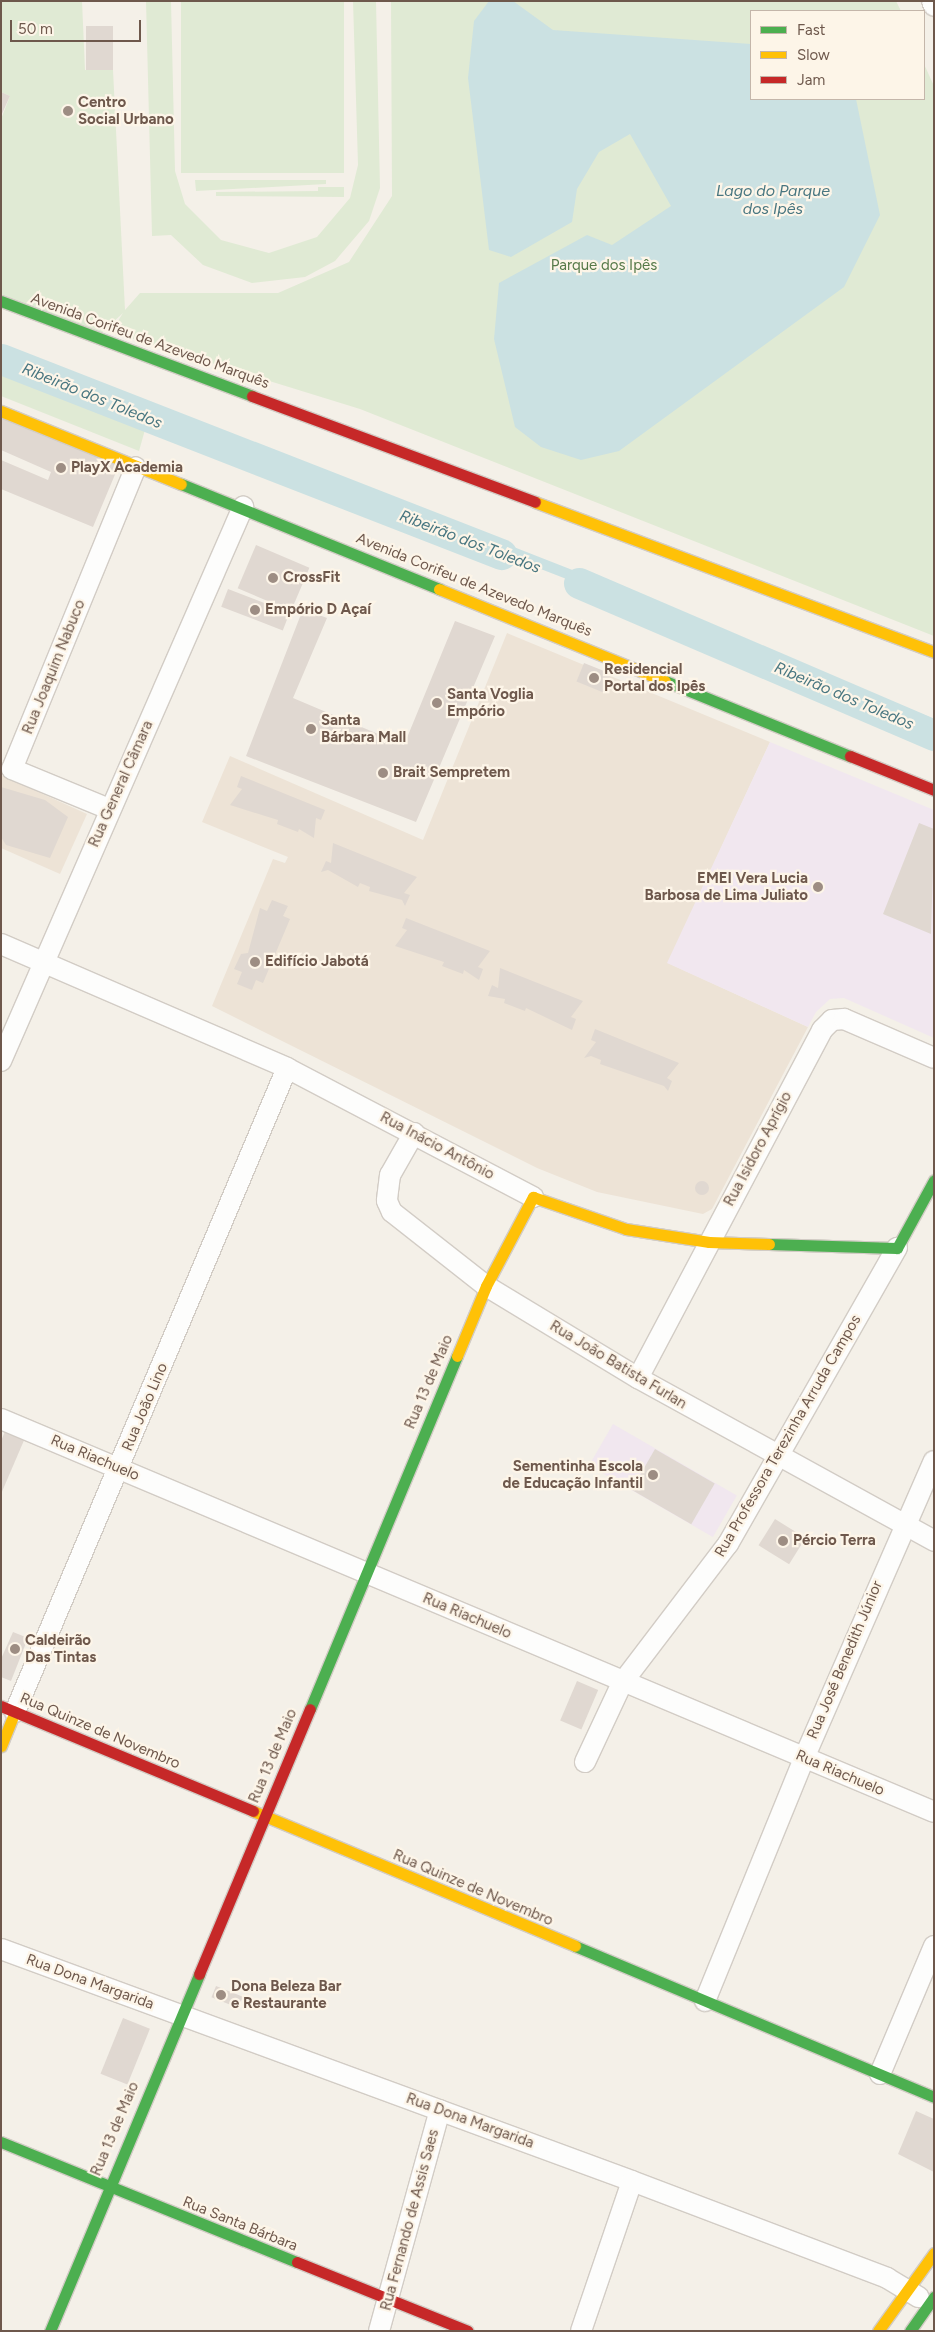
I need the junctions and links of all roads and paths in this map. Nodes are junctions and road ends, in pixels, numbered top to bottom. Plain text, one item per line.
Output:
1 (932, 1) edge
2 (934, 6) edge
3 (1, 301) edge
4 (1, 411) edge
5 (136, 467) junction
6 (243, 507) junction
7 (934, 652) edge
8 (6, 765) edge
9 (934, 790) edge
10 (110, 809) junction
11 (1, 944) edge
12 (43, 962) junction
13 (934, 1058) edge
14 (1, 1061) edge
15 (287, 1068) junction
16 (414, 1133) junction
17 (934, 1180) edge
18 (533, 1197) junction
19 (709, 1242) junction
20 (897, 1248) junction
21 (486, 1286) junction
22 (638, 1378) junction
23 (1, 1419) edge
24 (778, 1458) junction
25 (934, 1460) edge
26 (120, 1468) junction
27 (904, 1524) junction
28 (934, 1541) edge
29 (366, 1573) junction
30 (622, 1683) junction
31 (8, 1709) edge
32 (1, 1746) edge
33 (804, 1758) junction
34 (586, 1762) dead end
35 (934, 1812) edge
36 (264, 1816) junction
37 (934, 1946) edge
38 (1, 1949) edge
39 (705, 2001) junction
40 (181, 2015) junction
41 (880, 2074) junction
42 (934, 2097) edge
43 (440, 2110) junction
44 (1, 2142) edge
45 (632, 2180) junction
46 (107, 2187) junction
47 (934, 2253) edge
48 (907, 2289) junction
49 (390, 2300) junction
50 (932, 2302) edge
51 (50, 2331) edge
52 (379, 2331) edge
53 (468, 2331) edge
54 (581, 2331) edge
55 (878, 2331) edge
56 (910, 2331) edge

1 - 2 street
3 - 7 main road, Avenida Corifeu de Azevedo Marquês
4 - 5 main road, Avenida Corifeu de Azevedo Marquês
5 - 6 main road, Avenida Corifeu de Azevedo Marquês
5 - 8 street, Rua Joaquim Nabuco
6 - 9 main road, Avenida Corifeu de Azevedo Marquês
6 - 10 street, Rua General Câmara
8 - 10 street, Rua Joaquim Nabuco
10 - 12 street, Rua General Câmara
11 - 12 street, Rua Inácio Antônio
12 - 14 street, Rua General Câmara
12 - 15 street, Rua Inácio Antônio
13 - 19 street, Rua Isidoro Aprígio
15 - 16 street, Rua Inácio Antônio
15 - 26 street, Rua João Lino
16 - 18 street, Rua Inácio Antônio
16 - 21 street, Rua João Batista Furlan
17 - 20 main road, Rua Professora Terezinha Arruda Campos
18 - 19 main road, Rua Inácio Antônio
18 - 21 main road, Rua 13 de Maio
19 - 20 main road, Rua Inácio Antônio
19 - 22 street, Rua Isidoro Aprígio
20 - 24 street, Rua Professora Terezinha Arruda Campos
21 - 22 street, Rua João Batista Furlan
21 - 29 main road, Rua 13 de Maio
22 - 24 street, Rua João Batista Furlan
23 - 26 street, Rua Riachuelo
24 - 27 street, Rua João Batista Furlan
24 - 30 street, Rua Professora Terezinha Arruda Campos
25 - 27 street, Rua José Benedith Júnior
26 - 29 street, Rua Riachuelo
26 - 31 street, Rua João Lino
27 - 28 street, Rua João Batista Furlan
27 - 33 street, Rua José Benedith Júnior
29 - 30 street, Rua Riachuelo
29 - 36 main road, Rua 13 de Maio
30 - 33 street, Rua Riachuelo
30 - 34 street, Rua Professora Terezinha Arruda Campos
31 - 32 main road, Rua João Lino
31 - 36 main road, Rua Quinze de Novembro
33 - 35 street, Rua Riachuelo
33 - 39 street, Rua José Benedith Júnior
36 - 39 main road, Rua Quinze de Novembro
36 - 40 main road, Rua 13 de Maio
37 - 41 street
38 - 40 street, Rua Dona Margarida
39 - 41 main road, Rua Quinze de Novembro
40 - 43 street, Rua Dona Margarida
40 - 46 main road, Rua 13 de Maio
41 - 42 main road, Rua Quinze de Novembro
43 - 45 street, Rua Dona Margarida
43 - 49 street, Rua Fernando de Assis Saes
44 - 46 main road, Rua Santa Bárbara
45 - 48 street, Rua Dona Margarida
45 - 54 street
46 - 49 main road, Rua Santa Bárbara
46 - 51 main road, Rua 13 de Maio
47 - 48 main road
48 - 50 street, Rua Dona Margarida
48 - 55 main road
49 - 52 street, Rua Fernando de Assis Saes
49 - 53 main road, Rua Santa Bárbara
50 - 56 main road

